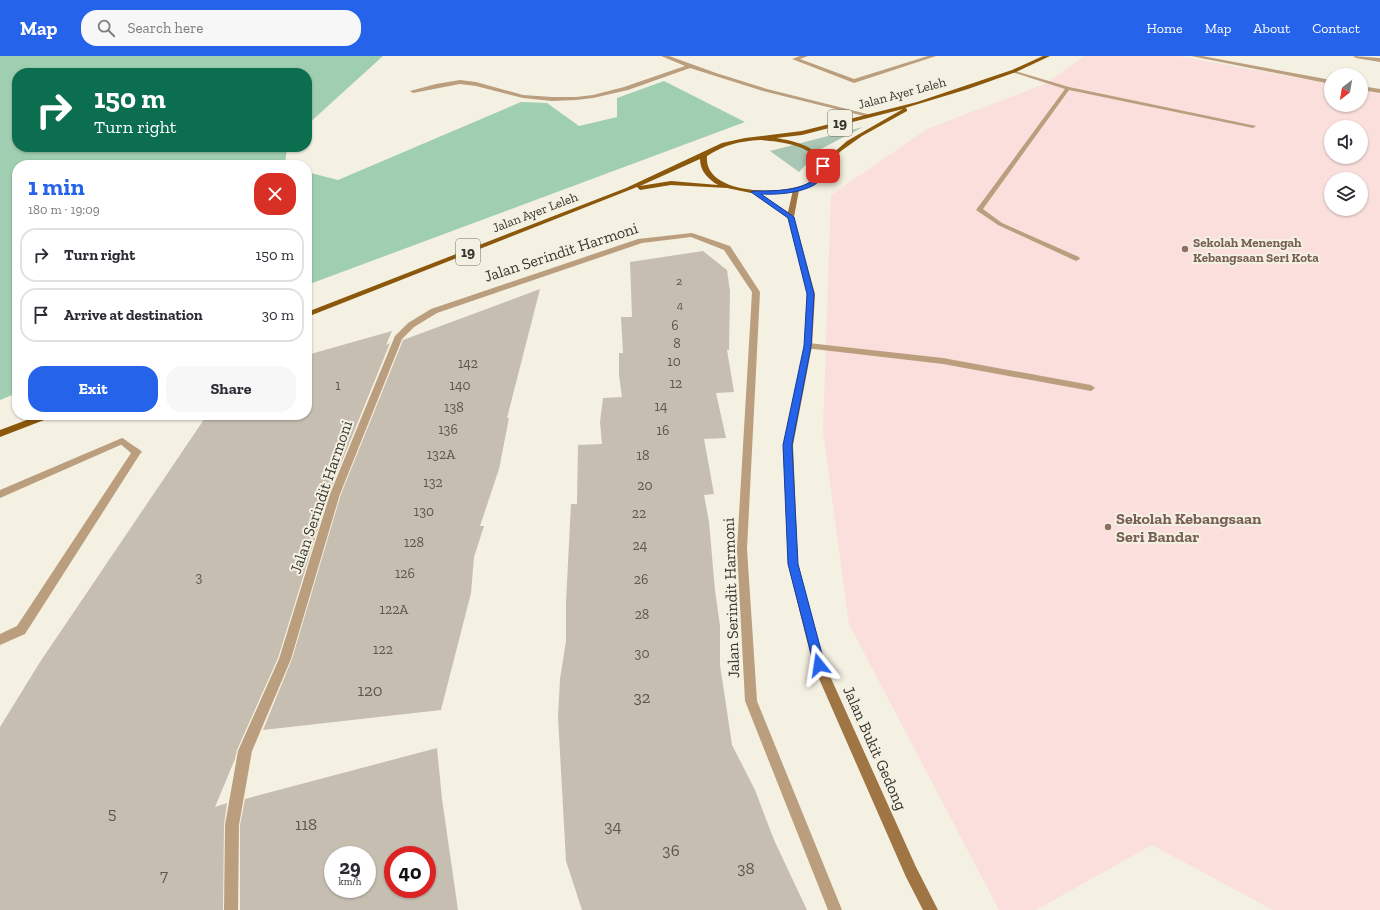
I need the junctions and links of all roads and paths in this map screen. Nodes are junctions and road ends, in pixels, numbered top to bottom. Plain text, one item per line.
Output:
1 (664, 56) edge
2 (805, 56) edge
3 (933, 56) edge
4 (1047, 56) edge
5 (1194, 56) edge
6 (1356, 56) edge
7 (1380, 60) edge
8 (690, 66) junction
9 (1014, 71) junction
10 (1324, 81) edge
11 (1068, 88) junction
12 (1368, 89) edge
13 (413, 91) dead end
14 (1380, 91) edge
15 (919, 103) junction
16 (868, 115) junction
17 (1253, 126) dead end
18 (760, 138) junction
19 (704, 155) junction
20 (823, 166) junction
21 (729, 187) junction
22 (628, 189) junction
23 (796, 190) junction
24 (754, 192) junction
25 (791, 217) junction
26 (1076, 259) dead end
27 (312, 313) edge
28 (808, 346) junction
29 (1091, 388) dead end
30 (37, 420) edge
31 (0, 434) edge
32 (0, 494) edge
33 (0, 640) edge
34 (232, 910) edge
35 (835, 910) edge
36 (932, 910) edge

1 - 8 street
2 - 3 street
4 - 9 main road, Jalan Ayer Leleh / 19
5 - 10 street
6 - 7 street
8 - 13 street
8 - 16 street
9 - 11 street
9 - 15 main road, Jalan Ayer Leleh / 19
11 - 17 street
11 - 26 street
12 - 14 street
15 - 16 main road, Jalan Ayer Leleh / 19
15 - 20 main road
16 - 18 main road, Jalan Ayer Leleh / 19
18 - 19 main road, Jalan Ayer Leleh
18 - 20 main road
19 - 21 main road
19 - 22 main road, Jalan Ayer Leleh / 19
20 - 23 main road
21 - 22 main road
21 - 24 main road
22 - 27 main road, Jalan Ayer Leleh / 19
23 - 24 main road
23 - 25 street, Jalan Bukit Gedong
24 - 25 street
25 - 28 street, Jalan Bukit Gedong
28 - 29 street
28 - 36 street, Jalan Bukit Gedong
30 - 31 main road
32 - 33 street
34 - 35 street, Jalan Serindit Harmoni

